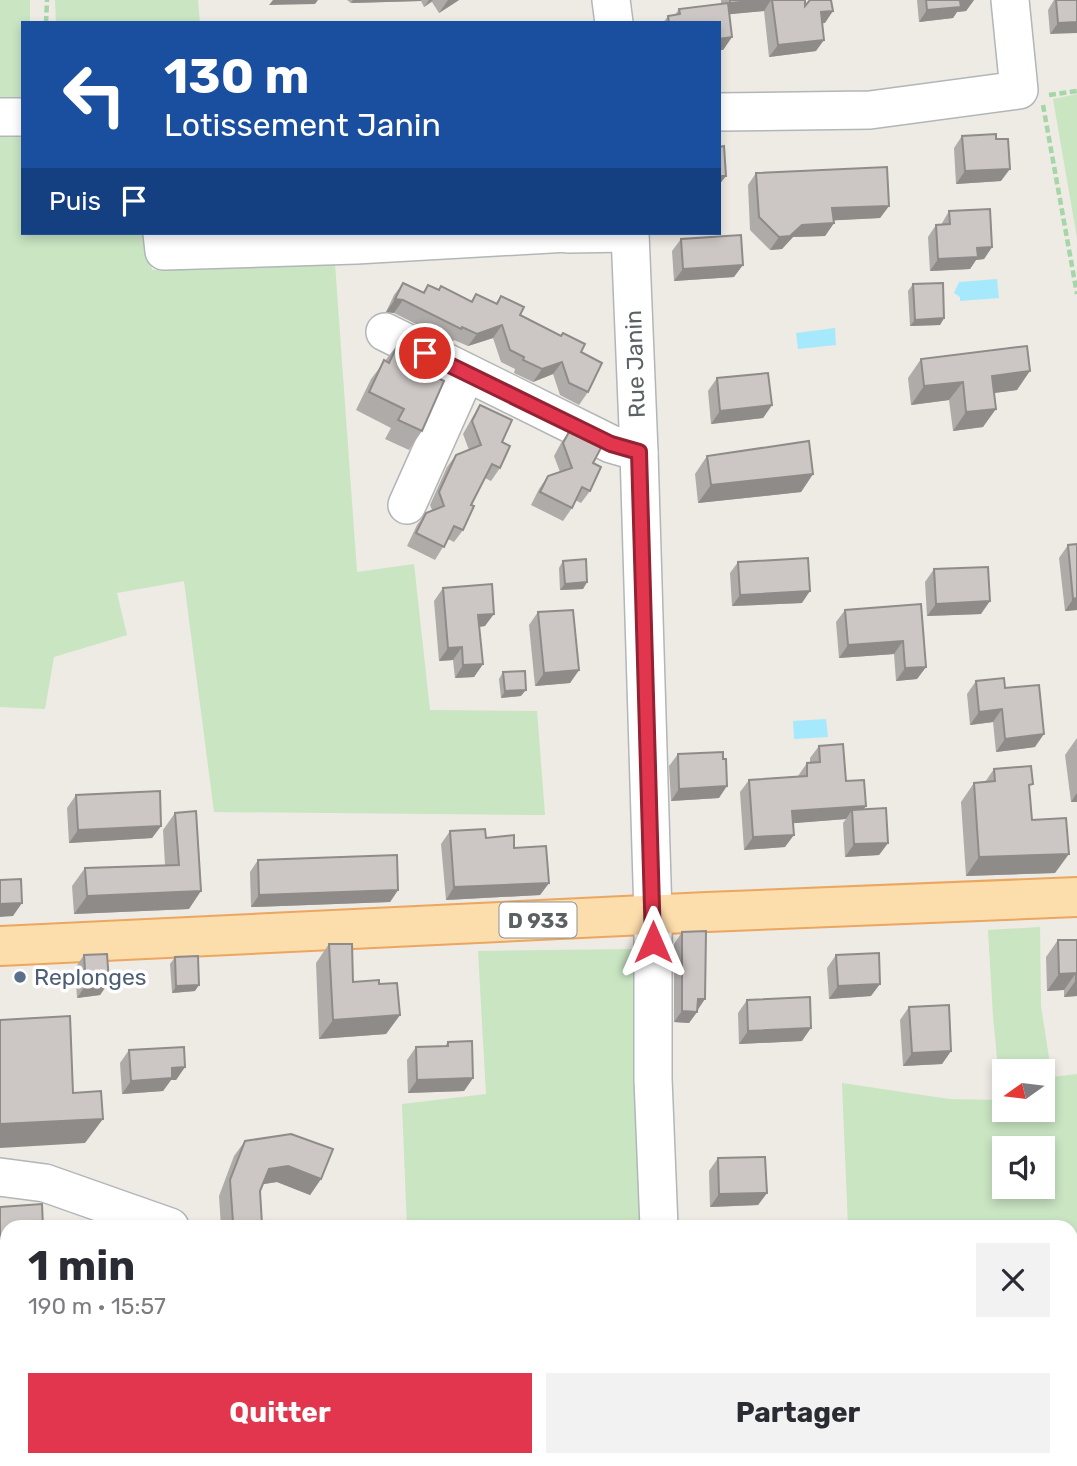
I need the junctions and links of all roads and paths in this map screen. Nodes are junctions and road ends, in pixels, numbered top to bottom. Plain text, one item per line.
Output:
1 (47, 0) edge
2 (611, 0) edge
3 (1010, 0) edge
4 (46, 21) edge
5 (614, 21) edge
6 (1077, 91) edge
7 (1030, 93) junction
8 (721, 112) edge
9 (0, 117) edge
10 (21, 117) edge
11 (162, 235) edge
12 (497, 235) edge
13 (629, 235) edge
14 (356, 239) edge
15 (1077, 294) edge
16 (384, 332) dead end
17 (466, 373) junction
18 (639, 452) junction
19 (407, 505) dead end
20 (1077, 897) edge
21 (653, 915) junction
22 (0, 946) edge
23 (0, 1177) edge
24 (150, 1220) edge
25 (659, 1220) edge

1 - 4 path
2 - 5 street
3 - 7 street
6 - 7 path
7 - 8 street
7 - 15 path
9 - 10 street
11 - 14 street
12 - 14 street
13 - 18 street, Rue Janin
16 - 17 street
17 - 18 street
17 - 19 street
18 - 21 street, Rue Janin
20 - 21 main road, D 933
21 - 22 main road, D 933
21 - 25 street, Rue Janin
23 - 24 street

